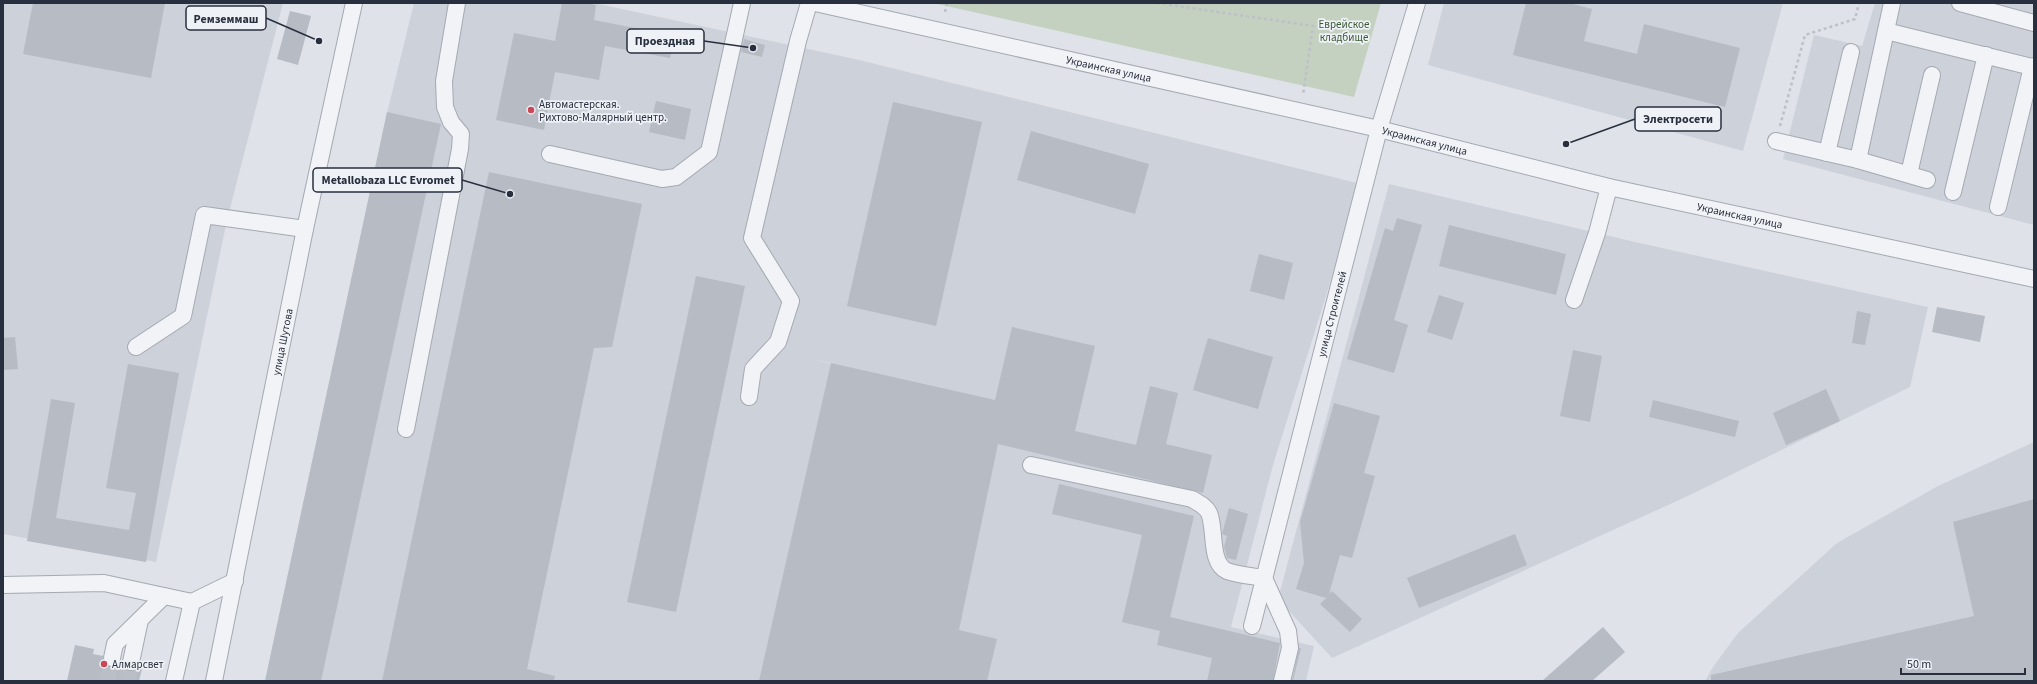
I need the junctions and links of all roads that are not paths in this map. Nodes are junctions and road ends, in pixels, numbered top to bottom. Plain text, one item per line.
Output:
1 (354, 3) edge
2 (457, 3) edge
3 (742, 3) edge
4 (809, 3) edge
5 (815, 3) edge
6 (1417, 3) edge
7 (1892, 3) edge
8 (1960, 3) edge
9 (2034, 23) edge
10 (1886, 31) junction
11 (1851, 52) dead end
12 (1986, 55) junction
13 (2033, 66) edge
14 (1932, 75) dead end
15 (1379, 130) junction
16 (1776, 140) road end
17 (1827, 153) junction
18 (550, 154) dead end
19 (1858, 160) junction
20 (1909, 174) junction
21 (1926, 180) dead end
22 (1609, 187) junction
23 (1953, 192) dead end
24 (1998, 207) dead end
25 (305, 229) junction
26 (2034, 279) edge
27 (1574, 300) dead end
28 (136, 347) dead end
29 (749, 397) dead end
30 (406, 429) dead end
31 (1031, 465) dead end
32 (1264, 578) junction
33 (235, 581) junction
34 (3, 585) edge
35 (164, 596) junction
36 (192, 602) junction
37 (140, 620) junction
38 (1252, 626) dead end
39 (112, 658) tunnel mouth
40 (131, 662) tunnel mouth
41 (174, 681) edge
42 (214, 681) edge
43 (1282, 681) edge

1 - 25 street, улица Шутова
2 - 30 street
3 - 18 street
4 - 29 street
5 - 15 street, Украинская улица
6 - 15 street, улица Строителей
7 - 10 street
8 - 9 street
10 - 12 street
10 - 19 street
11 - 17 street
12 - 13 street
12 - 23 street
13 - 24 street
14 - 20 street
15 - 22 street, Украинская улица
15 - 32 street, улица Строителей
16 - 17 street
17 - 19 street
19 - 20 street
20 - 21 street
22 - 26 street, Украинская улица
22 - 27 street
25 - 28 street
25 - 33 street, улица Шутова
31 - 32 street
32 - 38 street, улица Строителей
32 - 43 street
33 - 36 street
33 - 42 street, улица Шутова
34 - 35 street
35 - 36 street
35 - 37 street
36 - 41 street
37 - 39 street
37 - 40 street

